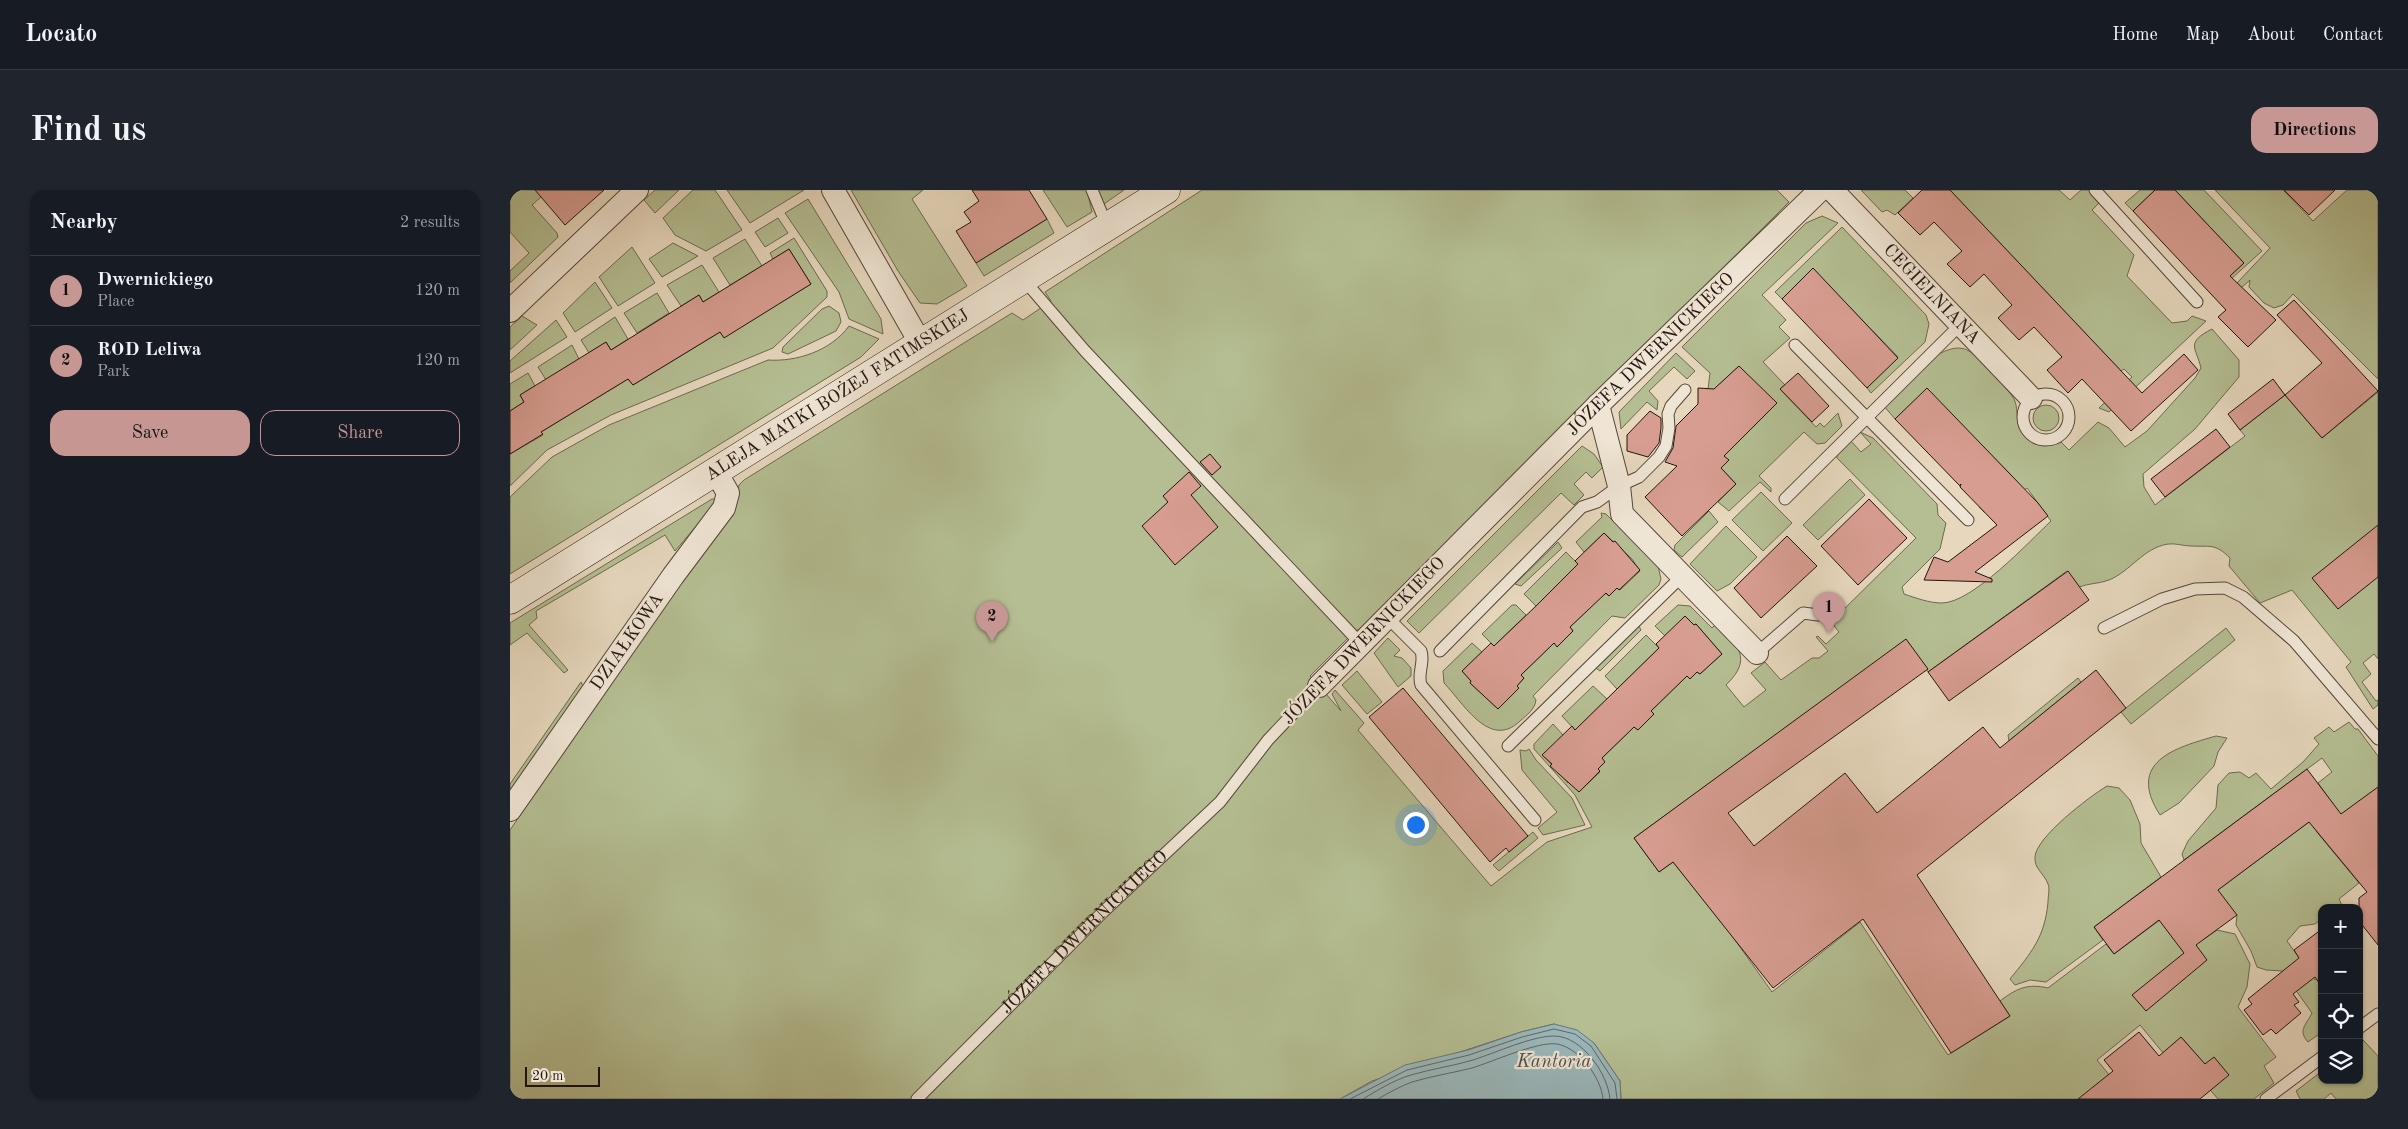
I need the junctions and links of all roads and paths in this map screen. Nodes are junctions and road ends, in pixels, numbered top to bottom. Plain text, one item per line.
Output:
1 (637, 190) edge
2 (834, 190) edge
3 (1092, 190) edge
4 (1166, 190) edge
5 (1820, 190) edge
6 (1832, 190) edge
7 (2095, 190) edge
8 (1108, 228) junction
9 (1024, 280) junction
10 (2197, 302) dead end
11 (510, 311) edge
12 (1960, 325) junction
13 (921, 344) junction
14 (1795, 345) dead end
15 (1685, 390) dead end
16 (2031, 398) junction
17 (1598, 405) junction
18 (1866, 418) junction
19 (716, 472) junction
20 (1619, 486) junction
21 (1785, 499) dead end
22 (1968, 520) dead end
23 (1681, 577) junction
24 (510, 600) edge
25 (1818, 615) dead end
26 (1387, 617) junction
27 (2104, 628) dead end
28 (1361, 644) junction
29 (1440, 651) dead end
30 (1757, 653) joint
31 (1319, 686) joint
32 (2378, 739) edge
33 (1508, 746) dead end
34 (510, 810) edge
35 (1535, 820) dead end
36 (2378, 1014) edge
37 (2363, 1025) edge
38 (2318, 1059) edge
39 (917, 1099) edge
40 (2266, 1099) edge

1 - 11 street
2 - 13 street
3 - 8 lane
4 - 8 street, ALEJA MATKI BOŻEJ FATIMSKIEJ
5 - 17 street, JÓZEFA DWERNICKIEGO
6 - 12 street, CEGIELNIANA
7 - 10 lane
8 - 9 street, ALEJA MATKI BOŻEJ FATIMSKIEJ
9 - 13 street, ALEJA MATKI BOŻEJ FATIMSKIEJ
9 - 28 lane
12 - 16 street, CEGIELNIANA
12 - 18 lane
13 - 19 street, ALEJA MATKI BOŻEJ FATIMSKIEJ
14 - 18 lane
15 - 20 lane
16 - 16 lane
17 - 20 street
17 - 26 street, JÓZEFA DWERNICKIEGO
18 - 21 lane
18 - 22 lane
19 - 24 street, ALEJA MATKI BOŻEJ FATIMSKIEJ
19 - 34 street, DZIAŁKOWA
20 - 23 street
20 - 29 lane
23 - 30 street
23 - 33 lane
25 - 30 lane
26 - 28 street, JÓZEFA DWERNICKIEGO
26 - 35 lane
27 - 32 lane
28 - 31 street, JÓZEFA DWERNICKIEGO
31 - 39 lane, JÓZEFA DWERNICKIEGO
36 - 37 lane
38 - 40 lane

